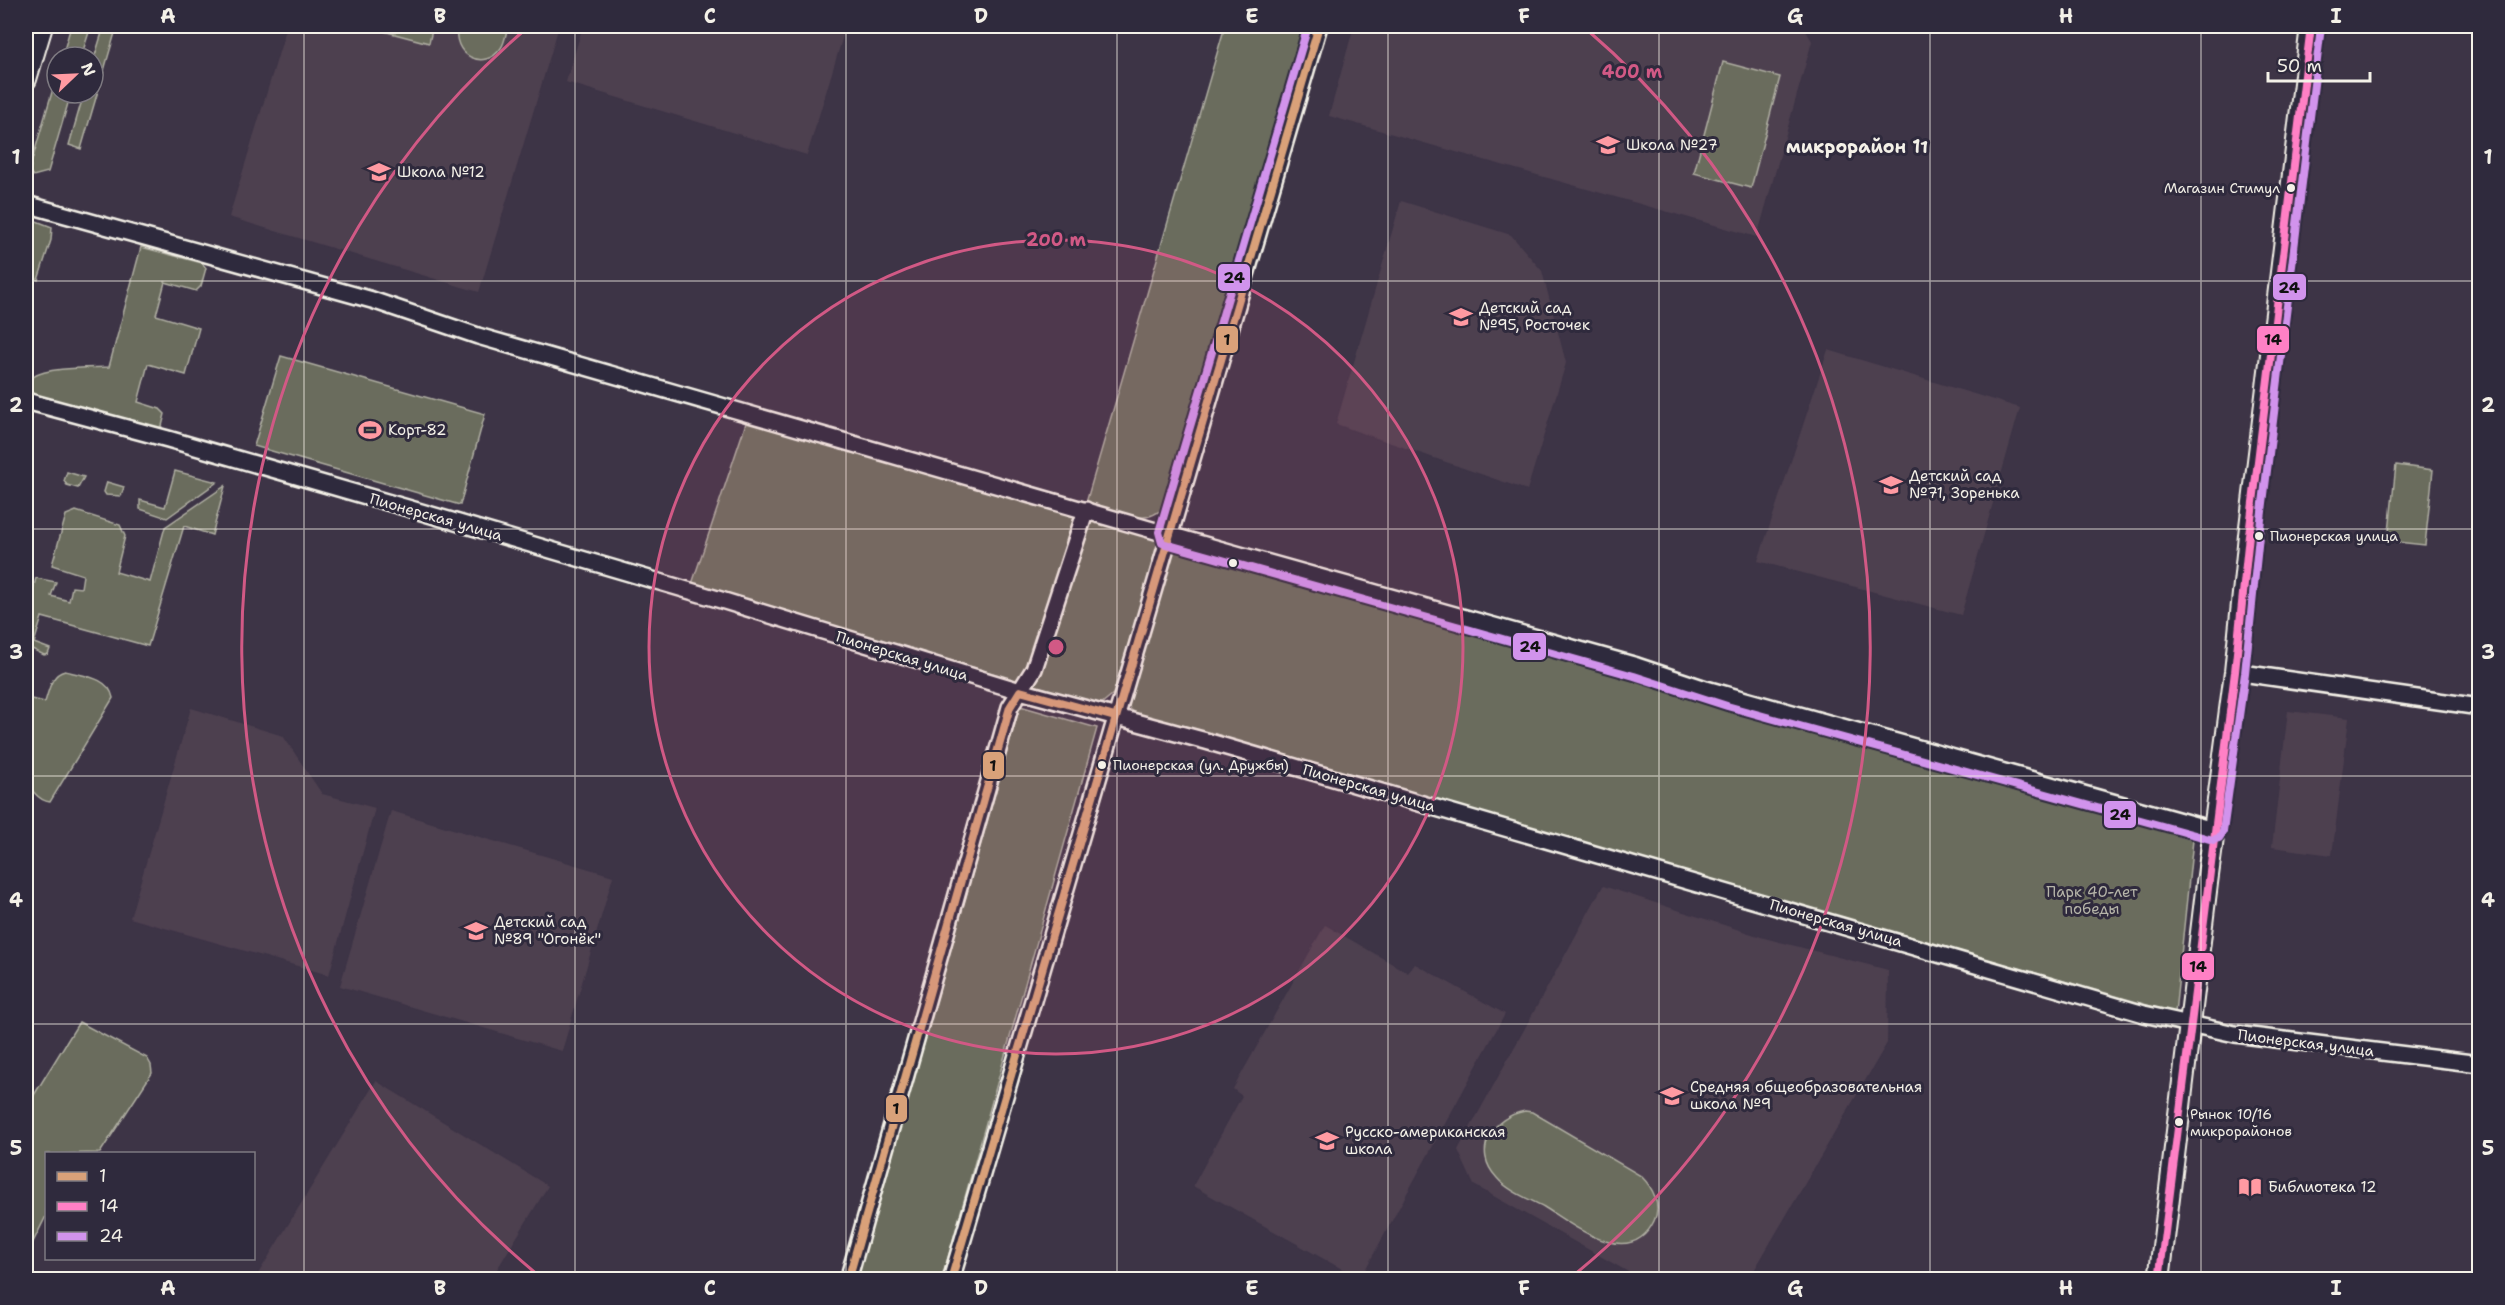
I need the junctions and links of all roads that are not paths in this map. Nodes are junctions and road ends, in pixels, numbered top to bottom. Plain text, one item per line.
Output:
1 (42, 26) edge
2 (1318, 26) edge
3 (2311, 26) edge
4 (26, 79) edge
5 (26, 204) edge
6 (26, 401) edge
7 (1086, 510) junction
8 (1169, 535) junction
9 (2235, 672) junction
10 (1020, 692) junction
11 (2480, 707) edge
12 (1115, 717) junction
13 (2213, 830) junction
14 (2190, 1026) junction
15 (2480, 1064) edge
16 (848, 1280) edge
17 (951, 1280) edge
18 (2159, 1280) edge

1 - 4 street
2 - 8 street
3 - 9 street
5 - 7 street
6 - 10 street, Пионерская улица
7 - 8 street
7 - 10 street
8 - 12 street
8 - 13 street
9 - 11 street
9 - 13 street
10 - 12 street, Пионерская улица
10 - 16 street
12 - 14 street, Пионерская улица
12 - 17 street
13 - 14 street
14 - 15 street, Пионерская улица
14 - 18 street

